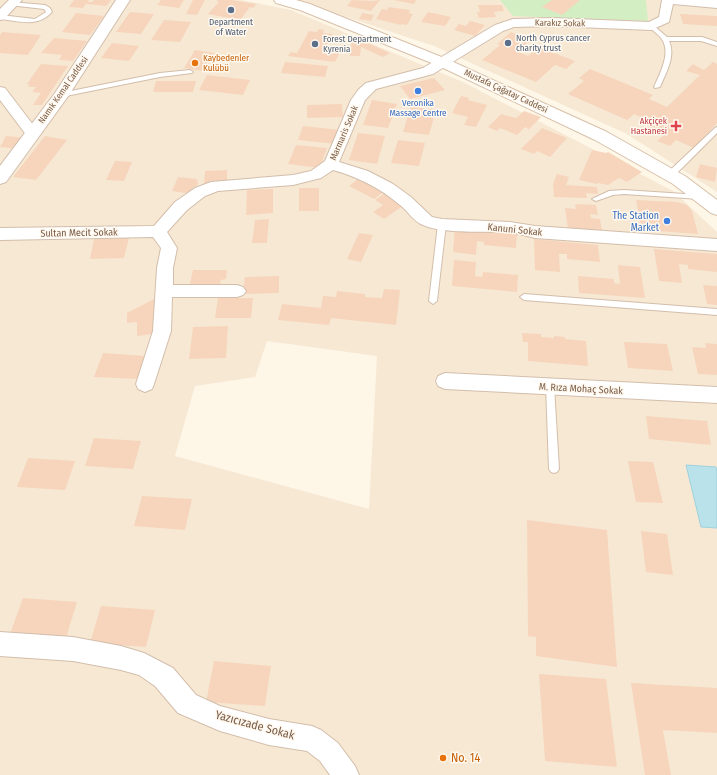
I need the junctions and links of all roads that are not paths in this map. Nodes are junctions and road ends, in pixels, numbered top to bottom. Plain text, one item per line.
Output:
1 (123, 0) edge
2 (281, 0) edge
3 (668, 0) edge
4 (14, 2) edge
5 (717, 4) edge
6 (0, 16) edge
7 (651, 26) junction
8 (665, 39) junction
9 (717, 44) edge
10 (444, 63) junction
11 (190, 72) dead end
12 (657, 87) dead end
13 (0, 91) edge
14 (61, 95) junction
15 (717, 129) edge
16 (32, 133) junction
17 (331, 164) junction
18 (670, 175) junction
19 (0, 178) edge
20 (700, 197) junction
21 (596, 199) dead end
22 (717, 209) edge
23 (442, 224) junction
24 (158, 230) junction
25 (0, 234) edge
26 (717, 245) edge
27 (165, 291) junction
28 (237, 291) dead end
29 (524, 296) dead end
30 (433, 301) dead end
31 (717, 312) edge
32 (445, 381) dead end
33 (145, 384) dead end
34 (550, 386) junction
35 (717, 395) edge
36 (554, 469) dead end
37 (0, 644) edge
38 (346, 775) edge

1 - 14 main road, Namık Kemal Caddesi
2 - 10 main road, Mustafa Çağatay Caddesi
3 - 5 street
3 - 7 street
4 - 6 street
4 - 6 lane
7 - 8 lane
7 - 10 street, Karakız Sokak
8 - 9 lane
8 - 12 lane
10 - 17 street, Marmaris Sokak
10 - 18 main road, Mustafa Çağatay Caddesi
11 - 14 lane
13 - 16 street
14 - 16 main road, Namık Kemal Caddesi
15 - 18 lane
16 - 19 main road, Namık Kemal Caddesi
17 - 23 street, Kanuni Sokak
17 - 24 street, Marmaris Sokak
18 - 20 main road, Mustafa Çağatay Caddesi
20 - 21 lane
20 - 22 main road, Mustafa Çağatay Caddesi
23 - 26 street, Kanuni Sokak
23 - 30 lane
24 - 25 street, Sultan Mecit Sokak
24 - 27 street
27 - 28 street
27 - 33 street
29 - 31 lane
32 - 34 street, M. Rıza Mohaç Sokak
34 - 35 street, M. Rıza Mohaç Sokak
34 - 36 lane
37 - 38 street, Yazıcızade Sokak

